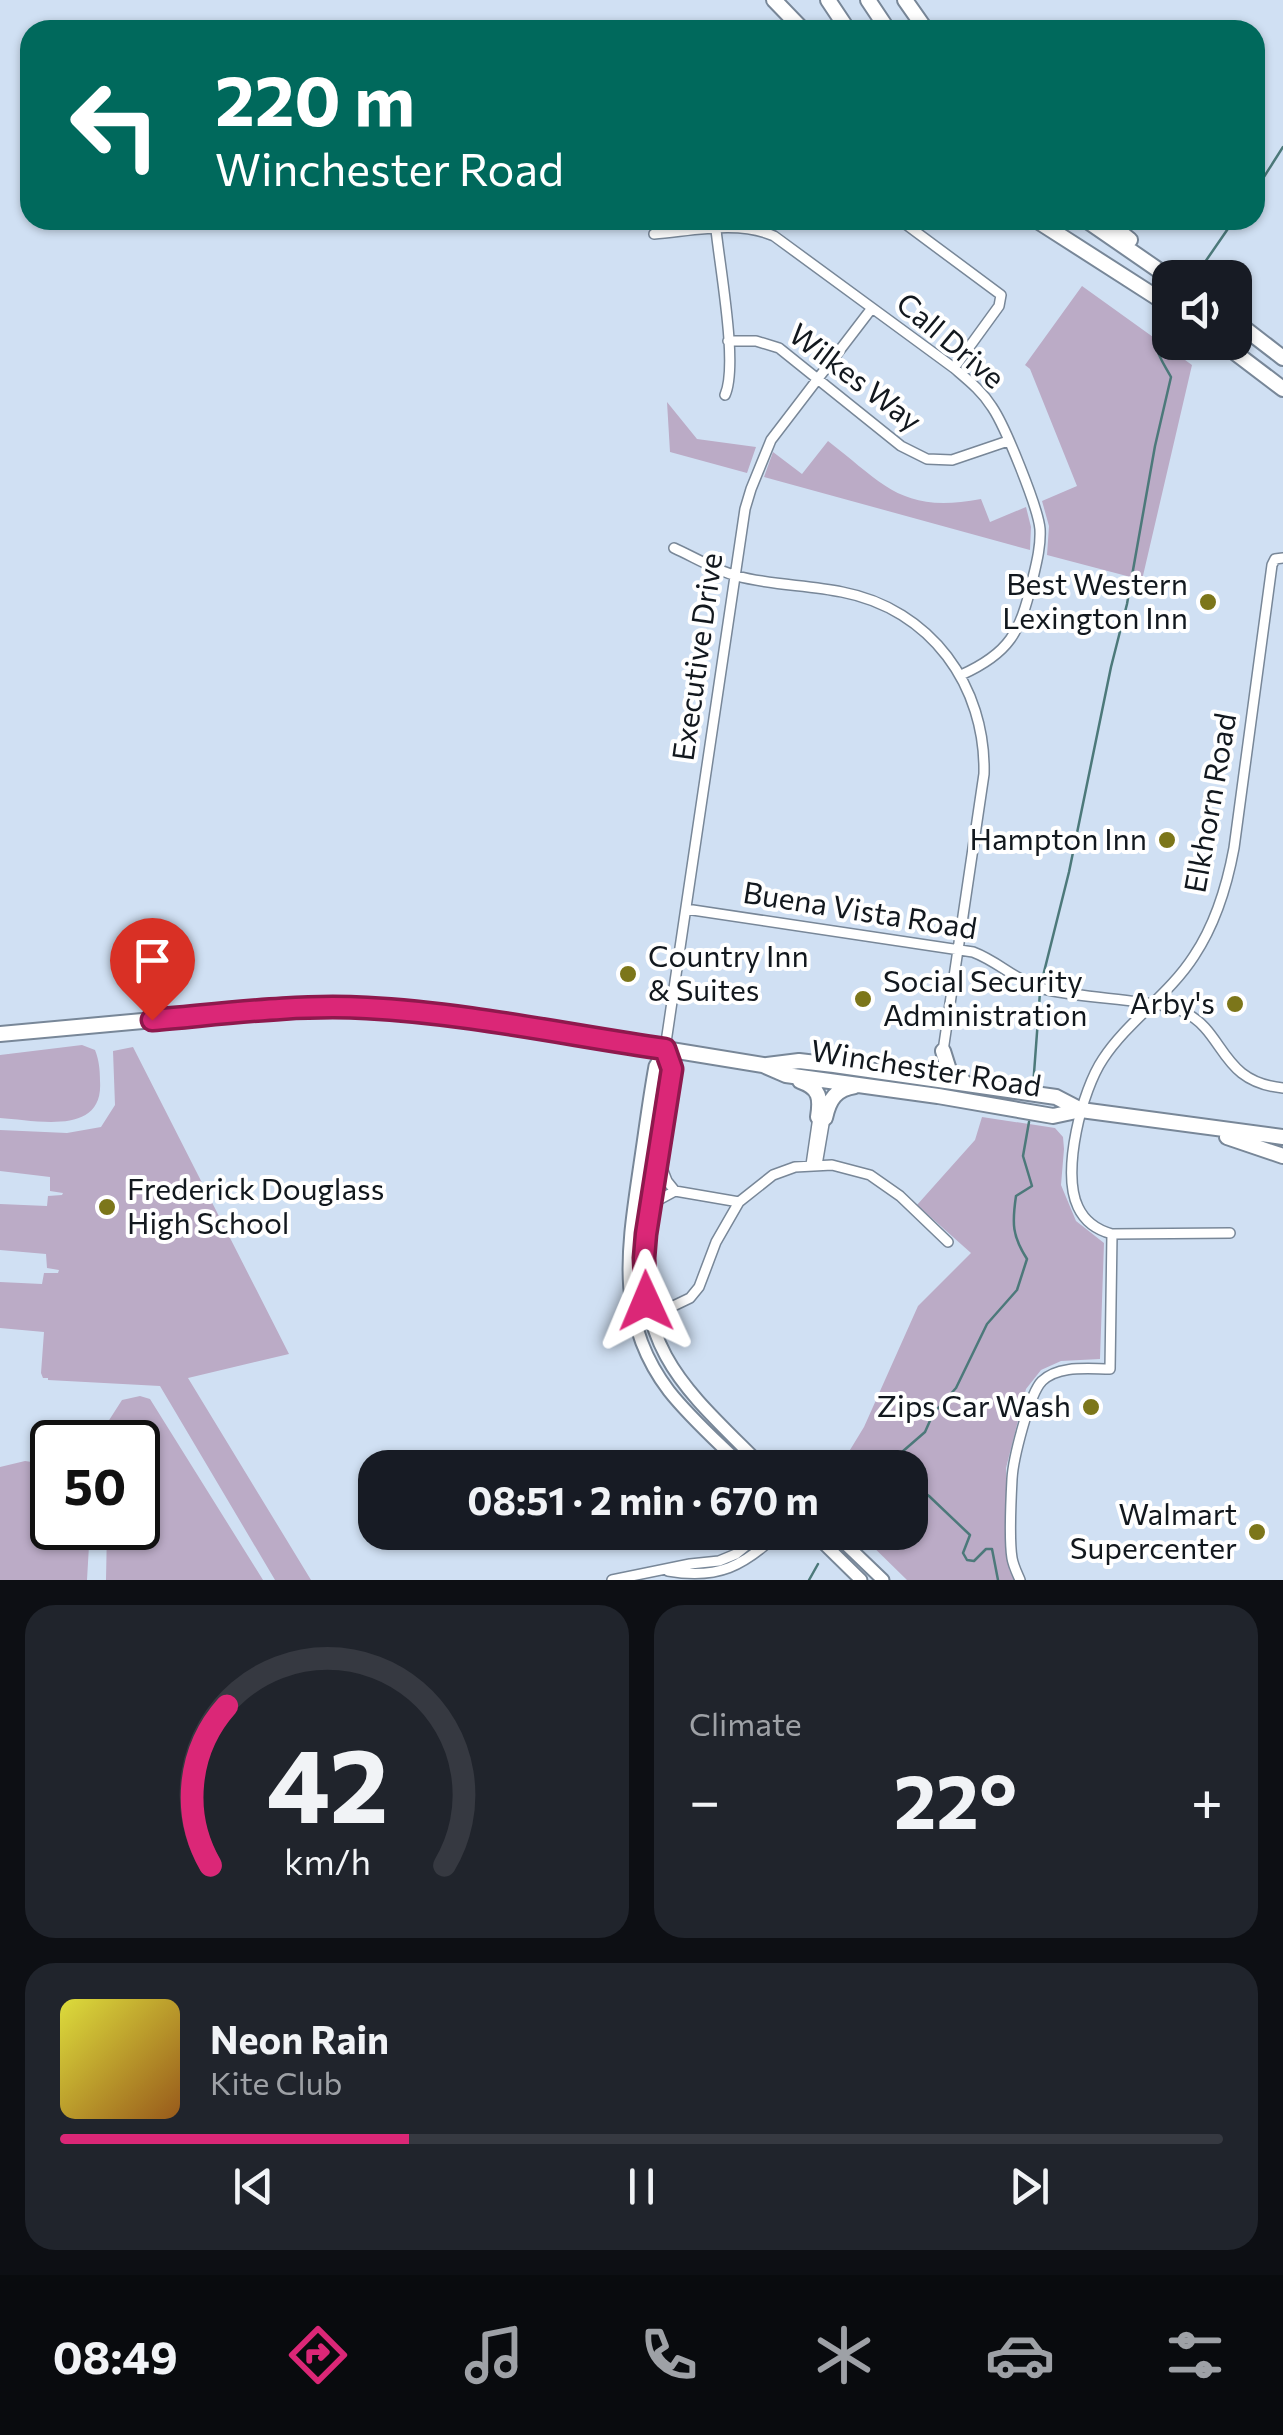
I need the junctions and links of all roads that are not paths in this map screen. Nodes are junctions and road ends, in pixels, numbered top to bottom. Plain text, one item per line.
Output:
1 (774, 0) edge
2 (793, 20) edge
3 (682, 230) edge
4 (717, 230) edge
5 (758, 230) edge
6 (914, 230) edge
7 (1052, 230) edge
8 (1059, 230) edge
9 (1101, 230) edge
10 (1117, 230) edge
11 (654, 234) dead end
12 (1153, 260) edge
13 (1152, 264) edge
14 (1152, 294) edge
15 (1152, 295) edge
16 (872, 308) junction
17 (1252, 335) edge
18 (728, 342) junction
19 (1283, 358) edge
20 (1245, 360) edge
21 (954, 368) junction
22 (818, 380) junction
23 (1283, 389) edge
24 (725, 395) dead end
25 (1008, 440) junction
26 (674, 548) dead end
27 (1279, 558) edge
28 (736, 576) junction
29 (961, 675) junction
30 (686, 909) junction
31 (958, 950) junction
32 (1153, 1004) junction
33 (0, 1034) edge
34 (665, 1049) junction
35 (943, 1051) junction
36 (763, 1065) junction
37 (786, 1075) junction
38 (911, 1077) junction
39 (859, 1085) junction
40 (968, 1085) junction
41 (1283, 1088) edge
42 (1081, 1110) junction
43 (822, 1118) junction
44 (1202, 1128) junction
45 (1283, 1138) edge
46 (1283, 1156) edge
47 (658, 1158) junction
48 (814, 1165) junction
49 (675, 1190) junction
50 (739, 1202) junction
51 (651, 1204) junction
52 (1112, 1234) junction
53 (1230, 1234) dead end
54 (948, 1242) dead end
55 (649, 1314) junction
56 (635, 1319) junction
57 (726, 1450) edge
58 (746, 1450) edge
59 (741, 1550) edge
60 (760, 1550) edge
61 (830, 1550) edge
62 (852, 1550) edge
63 (665, 1570) junction
64 (612, 1580) edge
65 (861, 1580) edge
66 (883, 1580) edge
67 (1020, 1580) edge

1 - 2 highway
3 - 11 street, Call Drive
4 - 18 street
5 - 16 street, Call Drive
6 - 21 street
7 - 15 highway
8 - 14 highway
9 - 13 highway
10 - 12 highway
16 - 21 street, Call Drive
16 - 22 street, Executive Drive
17 - 19 highway
18 - 22 street, Wilkes Way
18 - 24 street
20 - 23 highway
21 - 25 street, Call Drive
22 - 25 street, Wilkes Way
22 - 28 street, Executive Drive
25 - 29 street, Call Drive
26 - 28 street
27 - 32 street, Elkhorn Road
28 - 29 street
28 - 30 street, Executive Drive
29 - 31 street
30 - 31 street, Buena Vista Road
30 - 34 street, Executive Drive
31 - 32 street, Buena Vista Road
31 - 35 street
32 - 41 street, Buena Vista Road
32 - 42 street, Elkhorn Road
33 - 34 highway, Winchester Road
34 - 36 highway, Winchester Road
34 - 47 main road
34 - 56 main road
35 - 38 highway
35 - 40 highway
36 - 37 highway, Winchester Road
36 - 38 highway, Winchester Road
37 - 39 highway, Winchester Road
37 - 43 highway
38 - 40 highway, Winchester Road
39 - 42 highway, Winchester Road
39 - 43 highway
40 - 42 highway, Winchester Road
42 - 44 highway, Winchester Road
42 - 52 street, Elkhorn Road
43 - 48 street
44 - 45 highway, Winchester Road
44 - 46 highway
47 - 49 street
47 - 51 main road
48 - 50 street
48 - 54 street
49 - 50 street
49 - 51 street
50 - 55 street
51 - 55 main road
52 - 53 street
52 - 67 street
55 - 56 street
55 - 58 main road
56 - 57 main road
59 - 63 street
60 - 63 street
61 - 65 main road
62 - 66 main road
63 - 64 street

